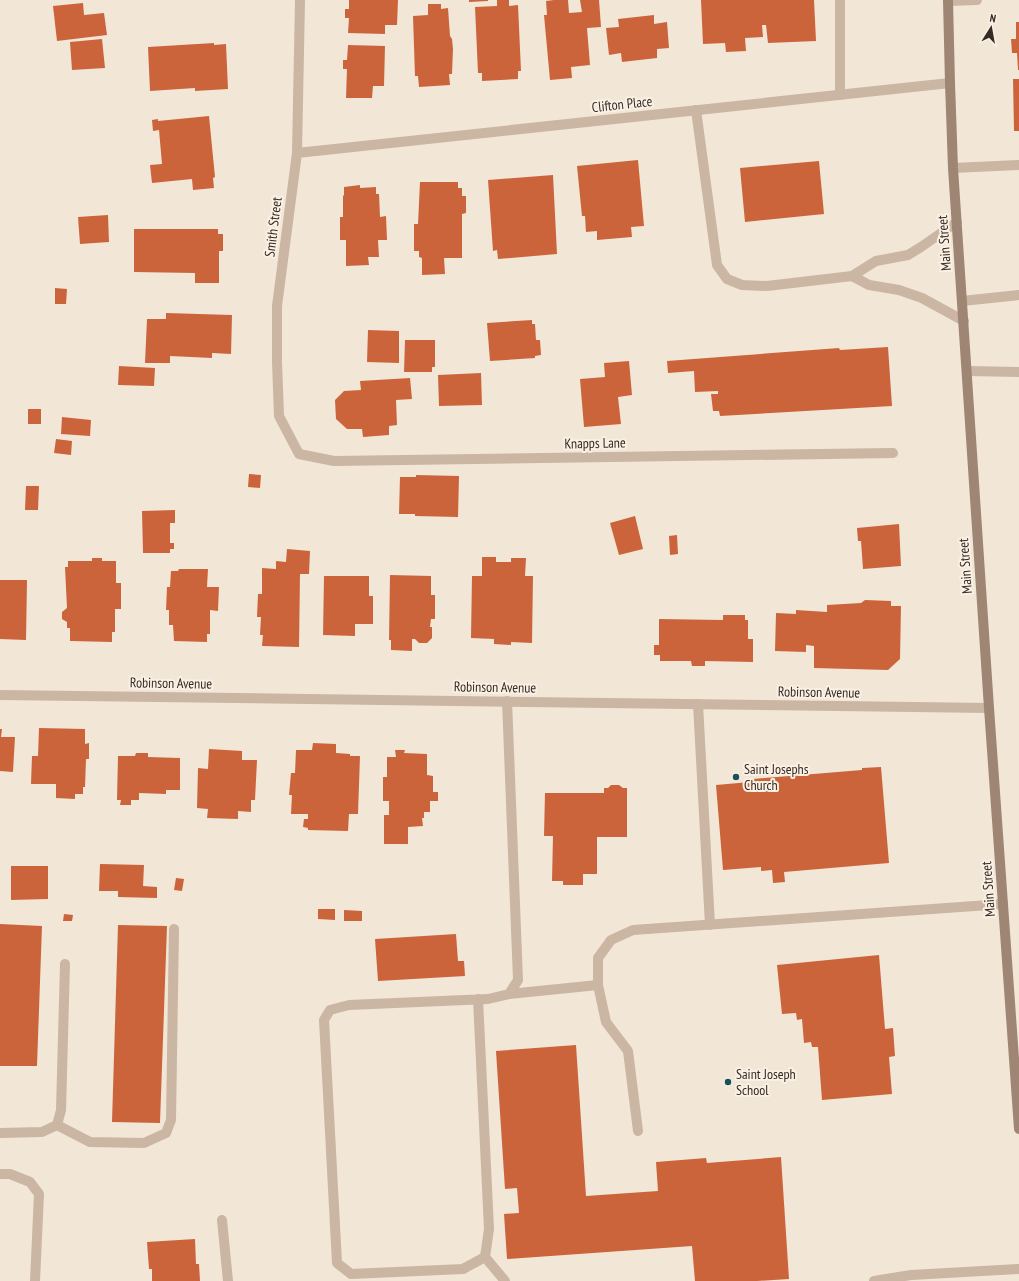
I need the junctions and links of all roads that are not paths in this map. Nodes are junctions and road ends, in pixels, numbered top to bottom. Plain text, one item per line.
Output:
1 (300, 0) edge
2 (840, 0) edge
3 (977, 0) edge
4 (948, 1) edge
5 (950, 83) junction
6 (840, 95) junction
7 (696, 110) junction
8 (297, 153) junction
9 (1019, 166) edge
10 (953, 168) junction
11 (957, 222) junction
12 (852, 276) junction
13 (1019, 294) edge
14 (962, 301) junction
15 (964, 321) junction
16 (967, 371) junction
17 (1019, 372) edge
18 (893, 453) dead end
19 (299, 454) joint
20 (0, 695) edge
21 (507, 701) junction
22 (698, 704) junction
23 (989, 708) junction
24 (1003, 904) junction
25 (710, 925) junction
26 (174, 929) dead end
27 (65, 964) dead end
28 (598, 985) junction
29 (509, 994) junction
30 (478, 999) junction
31 (57, 1125) junction
32 (1019, 1130) edge
33 (638, 1131) dead end
34 (0, 1133) edge
35 (0, 1174) edge
36 (222, 1220) dead end
37 (486, 1257) junction
38 (1019, 1269) edge
39 (35, 1281) edge
40 (228, 1281) edge
41 (505, 1281) edge
42 (874, 1281) edge

1 - 8 street, Smith Street
2 - 6 street
3 - 4 street
4 - 5 main road, Main Street
5 - 6 street, Clifton Place
5 - 10 main road, Main Street
6 - 7 street, Clifton Place
7 - 8 street, Clifton Place
7 - 12 street
8 - 19 street, Smith Street
9 - 10 street
10 - 11 main road, Main Street
11 - 12 street
11 - 14 main road, Main Street
12 - 15 street
13 - 14 street
14 - 15 main road, Main Street
15 - 16 main road, Main Street
16 - 17 street
16 - 23 main road, Main Street
18 - 19 street, Knapps Lane
20 - 21 street, Robinson Avenue
21 - 22 street, Robinson Avenue
21 - 29 street
22 - 23 street, Robinson Avenue
22 - 25 street
23 - 24 main road, Main Street
24 - 25 street
24 - 32 main road, Main Street
25 - 28 street
26 - 31 street
27 - 31 street
28 - 29 street
28 - 33 street
29 - 30 street
30 - 37 street
30 - 37 street
31 - 34 street
35 - 39 street
36 - 40 street
37 - 41 street
38 - 42 street

